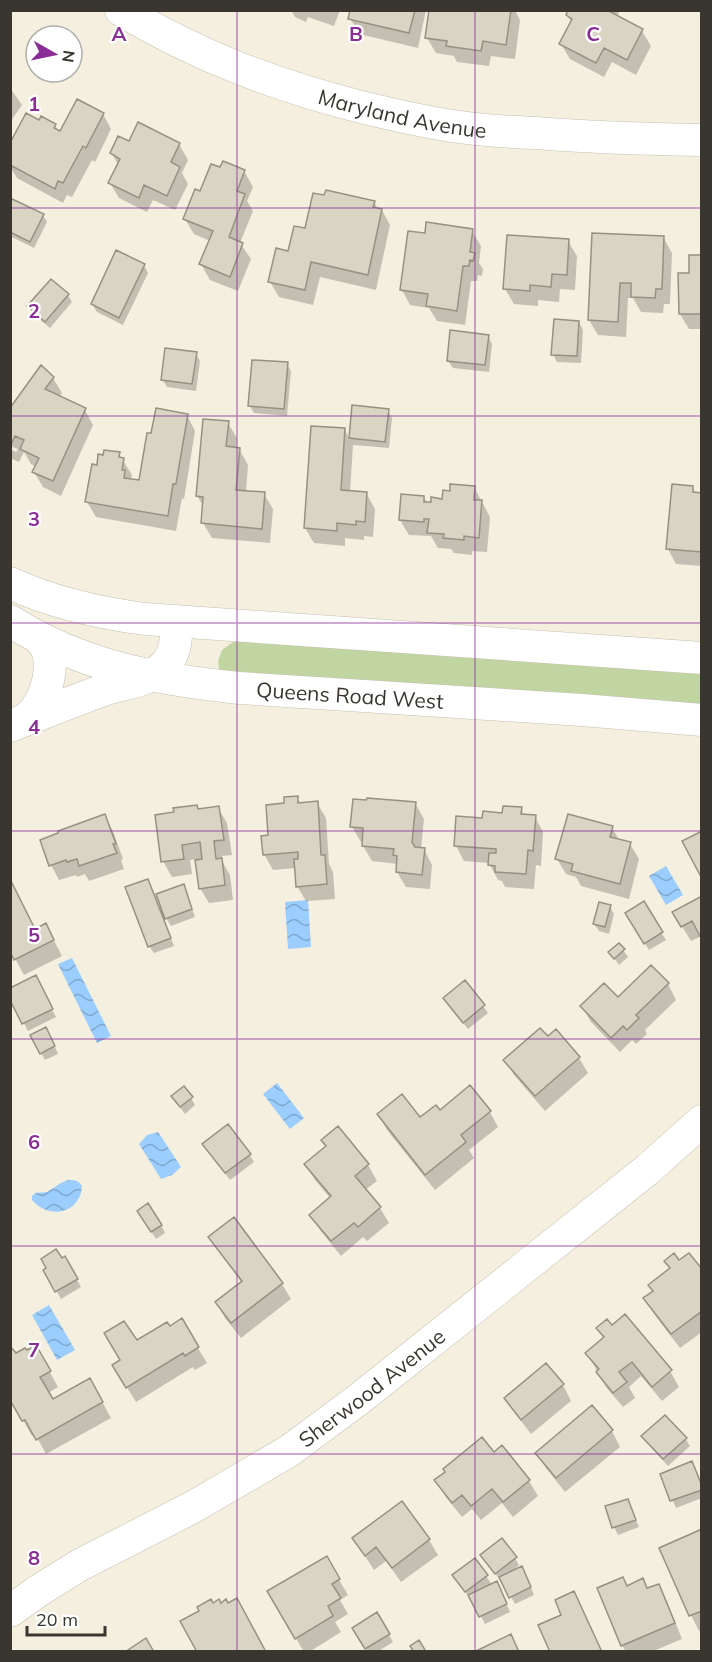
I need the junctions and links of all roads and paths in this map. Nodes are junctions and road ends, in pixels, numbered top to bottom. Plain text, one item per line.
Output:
1 (121, 10) edge
2 (702, 140) edge
3 (10, 583) edge
4 (10, 621) edge
5 (177, 622) junction
6 (40, 639) junction
7 (702, 658) edge
8 (149, 676) junction
9 (702, 720) edge
10 (17, 723) edge
11 (702, 1121) edge
12 (10, 1611) edge

1 - 2 street, Maryland Avenue
3 - 5 street
4 - 6 street, Queens Road West
5 - 7 street
5 - 8 street
6 - 8 street, Queens Road West
6 - 10 street
8 - 9 street, Queens Road West
8 - 10 street
11 - 12 street, Sherwood Avenue

